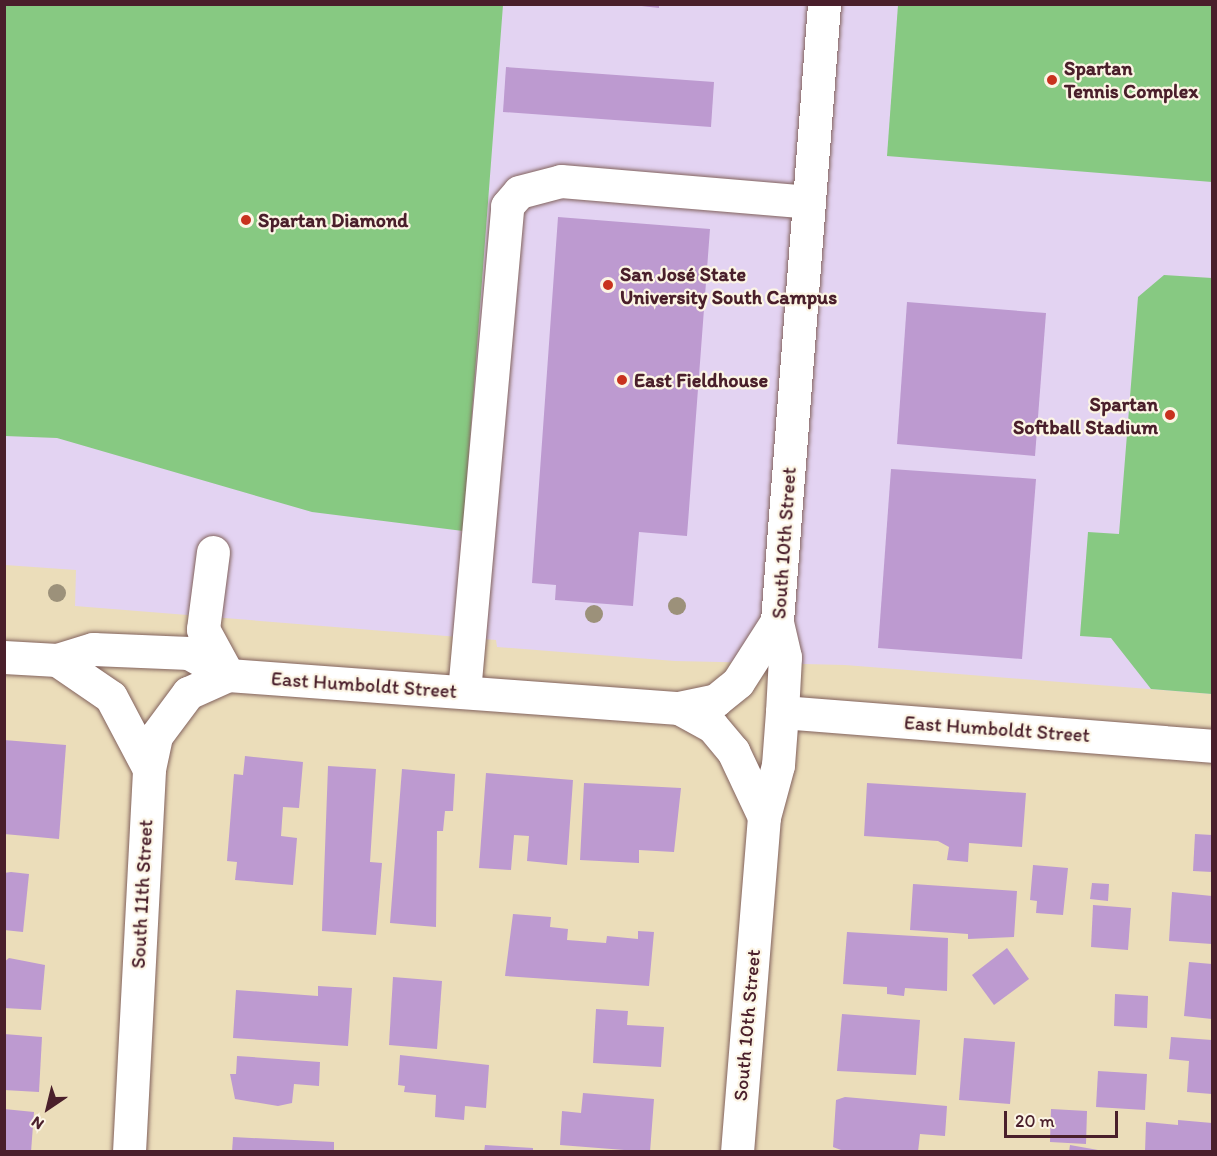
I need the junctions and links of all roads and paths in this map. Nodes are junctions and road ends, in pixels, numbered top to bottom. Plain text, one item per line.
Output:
1 (824, 4) edge
2 (809, 202) junction
3 (213, 552) dead end
4 (777, 621) junction
5 (4, 657) edge
6 (57, 660) junction
7 (228, 675) junction
8 (464, 692) junction
9 (679, 708) junction
10 (782, 712) junction
11 (1212, 746) edge
12 (149, 770) junction
13 (764, 817) junction
14 (129, 1152) edge
15 (737, 1152) edge

1 - 2 main road, South 10th Street
2 - 4 main road, South 10th Street
2 - 8 main road
3 - 7 main road
4 - 9 main road, East Humboldt Street
4 - 10 main road, South 10th Street
5 - 6 main road, East Humboldt Street
6 - 7 main road, East Humboldt Street
6 - 12 main road
7 - 8 main road, East Humboldt Street
7 - 12 main road, South 11th Street
8 - 9 main road, East Humboldt Street
9 - 13 main road, East Humboldt Street
10 - 11 main road, East Humboldt Street
10 - 13 main road, South 10th Street
12 - 14 main road, South 11th Street
13 - 15 main road, South 10th Street

